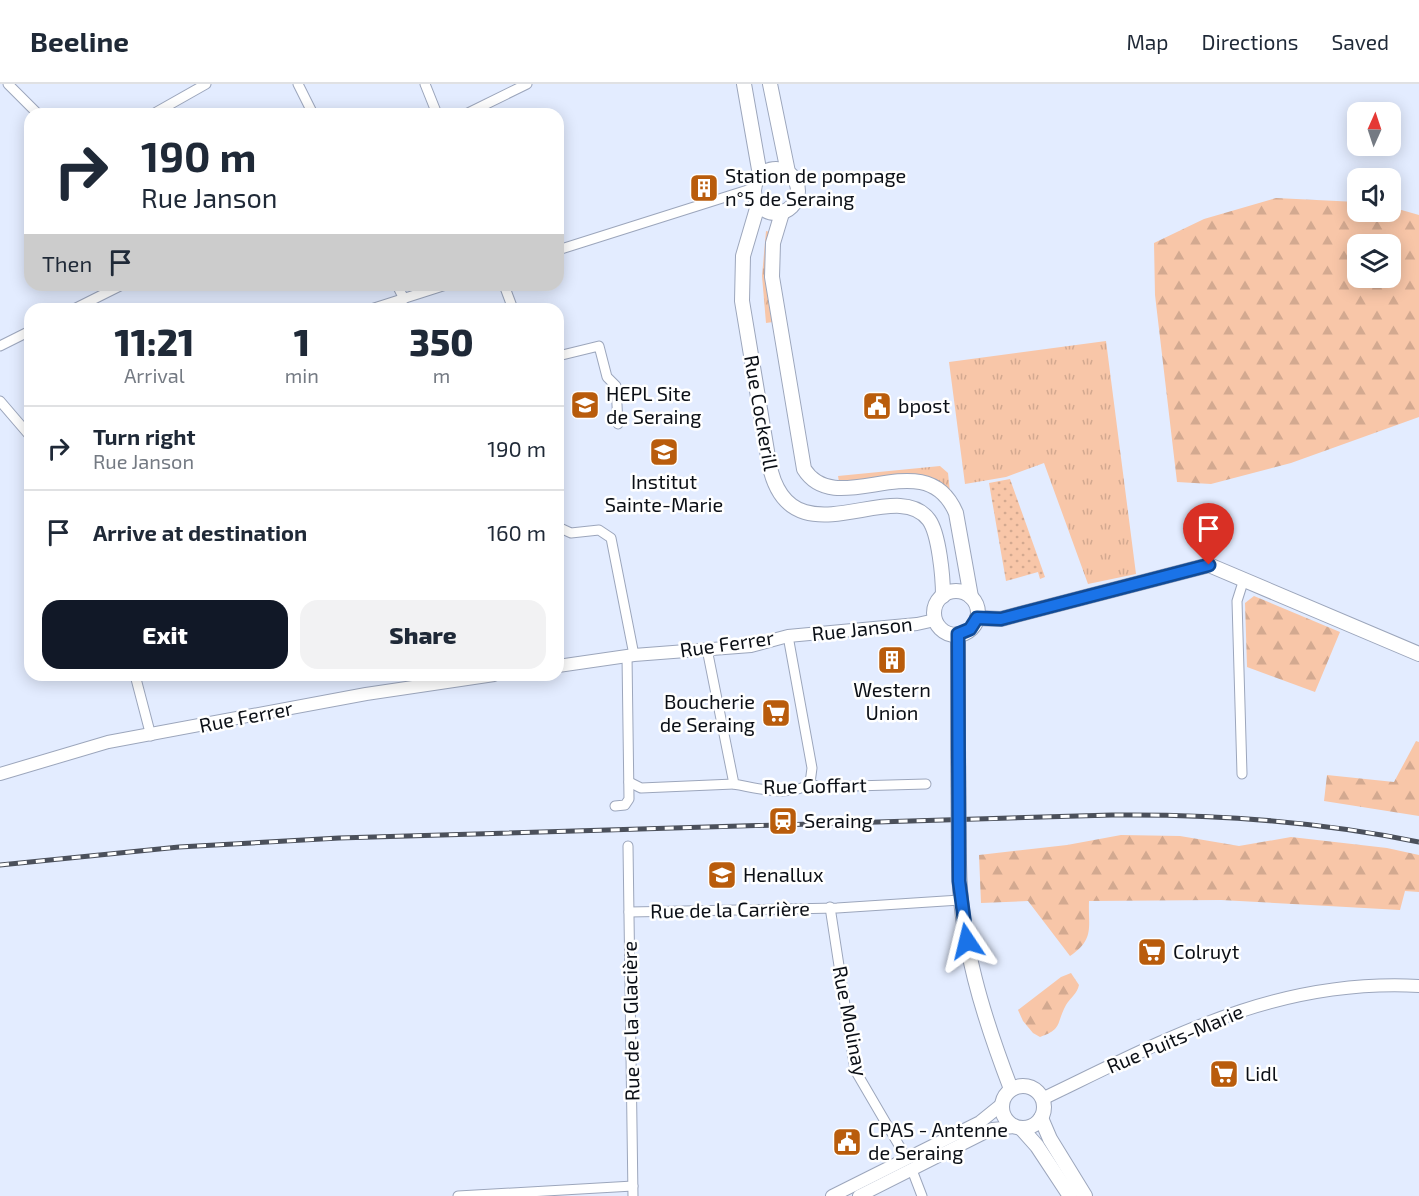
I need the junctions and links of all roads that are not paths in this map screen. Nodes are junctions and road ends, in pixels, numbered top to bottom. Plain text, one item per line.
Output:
1 (8, 84) edge
2 (206, 84) edge
3 (298, 84) edge
4 (425, 84) edge
5 (527, 84) edge
6 (744, 84) edge
7 (770, 84) edge
8 (32, 108) edge
9 (164, 108) edge
10 (310, 108) edge
11 (435, 108) edge
12 (478, 108) edge
13 (788, 172) junction
14 (757, 182) junction
15 (758, 205) junction
16 (782, 213) junction
17 (564, 248) edge
18 (110, 291) edge
19 (400, 291) edge
20 (427, 291) edge
21 (404, 298) junction
22 (86, 303) edge
23 (389, 303) edge
24 (24, 334) edge
25 (0, 346) edge
26 (564, 355) edge
27 (0, 401) edge
28 (618, 424) dead end
29 (24, 429) edge
30 (564, 530) edge
31 (1244, 579) junction
32 (943, 596) junction
33 (972, 597) junction
34 (977, 618) junction
35 (935, 620) junction
36 (958, 634) junction
37 (788, 636) junction
38 (706, 649) junction
39 (1419, 654) edge
40 (630, 655) junction
41 (564, 665) edge
42 (137, 681) edge
43 (454, 681) edge
44 (151, 736) junction
45 (0, 774) edge
46 (1242, 774) dead end
47 (629, 782) junction
48 (810, 783) junction
49 (734, 784) junction
50 (926, 784) dead end
51 (615, 806) dead end
52 (628, 846) dead end
53 (960, 900) junction
54 (830, 907) junction
55 (629, 912) junction
56 (1419, 986) edge
57 (1011, 1089) junction
58 (1042, 1099) junction
59 (1001, 1106) junction
60 (1041, 1118) junction
61 (1018, 1127) junction
62 (909, 1165) junction
63 (633, 1191) edge
64 (458, 1196) edge
65 (832, 1196) edge
66 (859, 1196) edge
67 (922, 1196) edge
68 (1070, 1196) edge
69 (1085, 1196) edge

1 - 8 street
2 - 9 street
3 - 10 street
4 - 11 street
5 - 12 street
6 - 14 main road
7 - 13 main road
13 - 14 main road
13 - 16 main road
14 - 15 main road
14 - 17 street
15 - 16 main road
15 - 32 main road, Rue Cockerill
16 - 33 main road, Rue Cockerill
18 - 22 street
19 - 21 street
20 - 21 street
21 - 23 street
24 - 25 street
26 - 28 street
27 - 29 street
30 - 40 street
31 - 34 main road
31 - 39 main road
31 - 46 street
32 - 33 main road
32 - 35 main road, Rue Janson
33 - 34 main road
34 - 36 main road
35 - 36 main road, Rue Janson
35 - 37 street, Rue Janson
36 - 53 main road, bridge
37 - 38 street, Rue Ferrer
37 - 48 street
38 - 40 street, Rue Ferrer
38 - 49 street
40 - 41 street, Rue Ferrer
40 - 47 street
42 - 44 street
43 - 44 street, Rue Ferrer
44 - 45 street, Rue Ferrer
47 - 49 street, Rue Goffart
47 - 51 street
48 - 49 street, Rue Goffart
48 - 50 street, Rue Goffart
52 - 55 street, Rue de la Glacière
53 - 54 street, Rue de la Carrière
53 - 57 main road
54 - 55 street, Rue de la Carrière
54 - 62 street, Rue Molinay
55 - 63 street, Rue de la Glacière
56 - 58 street, Rue Puits-Marie
57 - 58 main road
57 - 59 main road
58 - 60 main road
59 - 61 main road
59 - 62 street
60 - 61 main road
60 - 69 main road
61 - 62 street
61 - 68 main road
62 - 65 street
62 - 66 street
62 - 67 street, Rue Molinay
63 - 64 street

